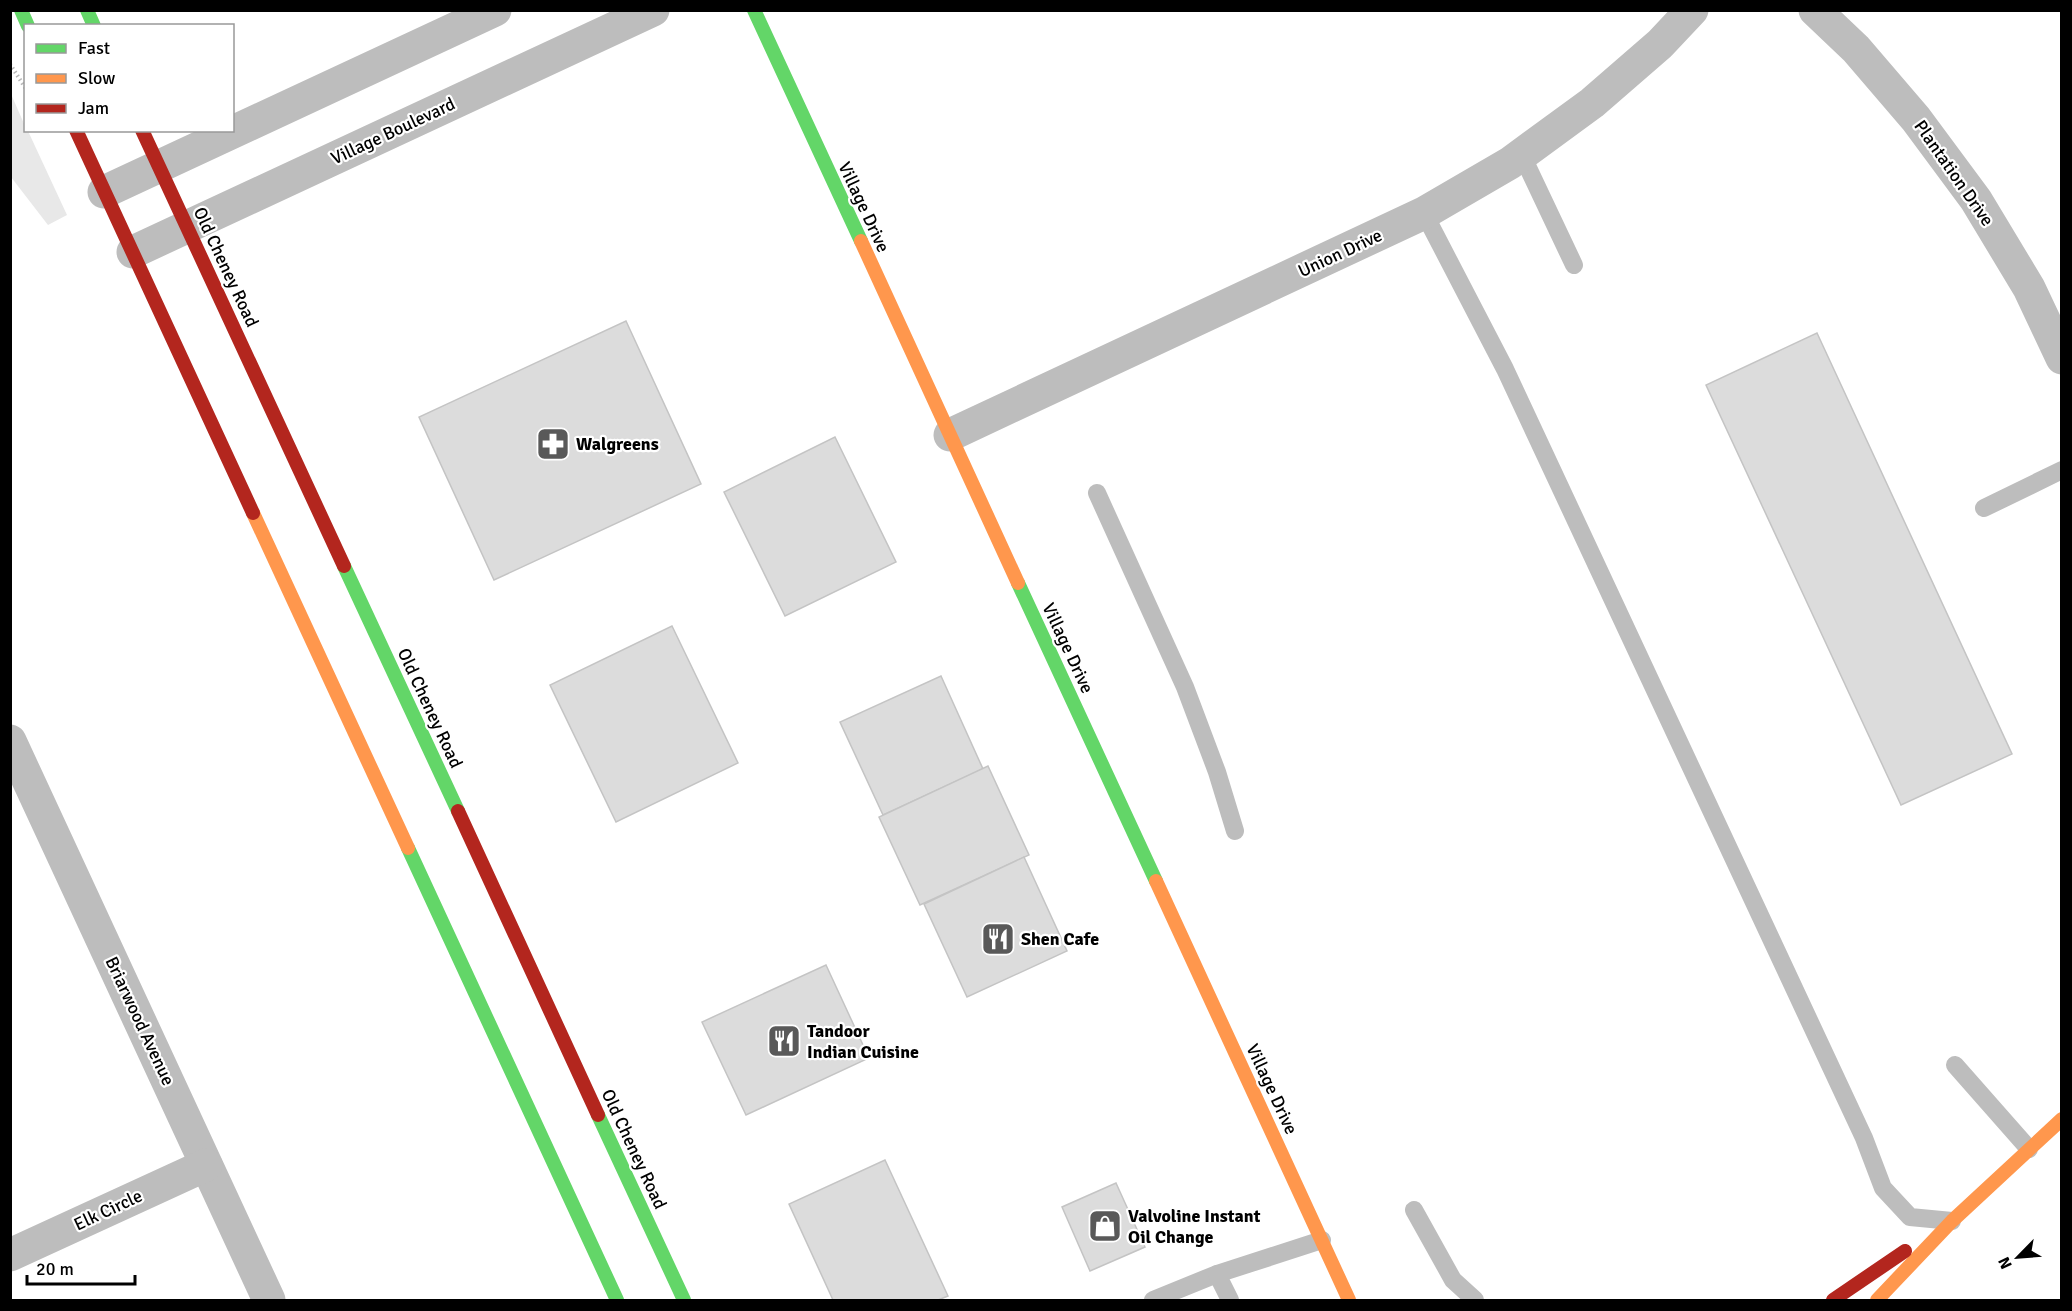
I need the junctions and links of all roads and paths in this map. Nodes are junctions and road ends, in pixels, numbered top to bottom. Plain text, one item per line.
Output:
1 (21, 10) edge
2 (87, 10) edge
3 (495, 10) edge
4 (653, 10) edge
5 (754, 10) edge
6 (1692, 10) edge
7 (1815, 10) edge
8 (27, 24) edge
9 (93, 24) edge
10 (10, 64) edge
11 (24, 86) edge
12 (77, 132) edge
13 (143, 132) edge
14 (234, 132) edge
15 (234, 132) edge
16 (1522, 155) junction
17 (159, 167) junction
18 (104, 192) junction
19 (1424, 213) junction
20 (188, 227) junction
21 (133, 252) junction
22 (1574, 265) dead end
23 (2061, 358) edge
24 (950, 435) junction
25 (2061, 470) edge
26 (1097, 493) dead end
27 (1984, 508) dead end
28 (10, 741) edge
29 (1235, 831) dead end
30 (1955, 1065) dead end
31 (2061, 1119) edge
32 (2029, 1149) junction
33 (206, 1165) junction
34 (1414, 1210) dead end
35 (1952, 1221) junction
36 (1322, 1240) junction
37 (10, 1255) edge
38 (1217, 1274) junction
39 (269, 1300) edge
40 (617, 1300) edge
41 (684, 1300) edge
42 (1153, 1300) edge
43 (1230, 1300) edge
44 (1349, 1300) edge
45 (1475, 1300) edge
46 (1836, 1300) edge
47 (1877, 1300) edge

1 - 8 main road
2 - 9 main road
3 - 14 street
4 - 20 street, Village Boulevard
5 - 24 main road, Village Drive
6 - 16 street, Union Drive
7 - 23 street, Plantation Drive
10 - 11 path
12 - 18 main road
13 - 17 main road, Old Cheney Road
15 - 17 street
16 - 19 street, Union Drive
16 - 22 lane
17 - 18 street
17 - 20 main road, Old Cheney Road
18 - 21 main road
19 - 24 street, Union Drive
19 - 35 lane
20 - 21 street, Village Boulevard
20 - 41 main road, Old Cheney Road
21 - 40 main road
24 - 36 main road, Village Drive
25 - 27 lane
26 - 29 lane
28 - 33 street, Briarwood Avenue
30 - 32 lane
31 - 32 main road
32 - 35 main road
33 - 37 street, Elk Circle
33 - 39 street, Briarwood Avenue
34 - 45 lane
35 - 46 main road
35 - 47 main road
36 - 38 lane
36 - 44 main road, Village Drive
38 - 42 lane
38 - 43 lane

